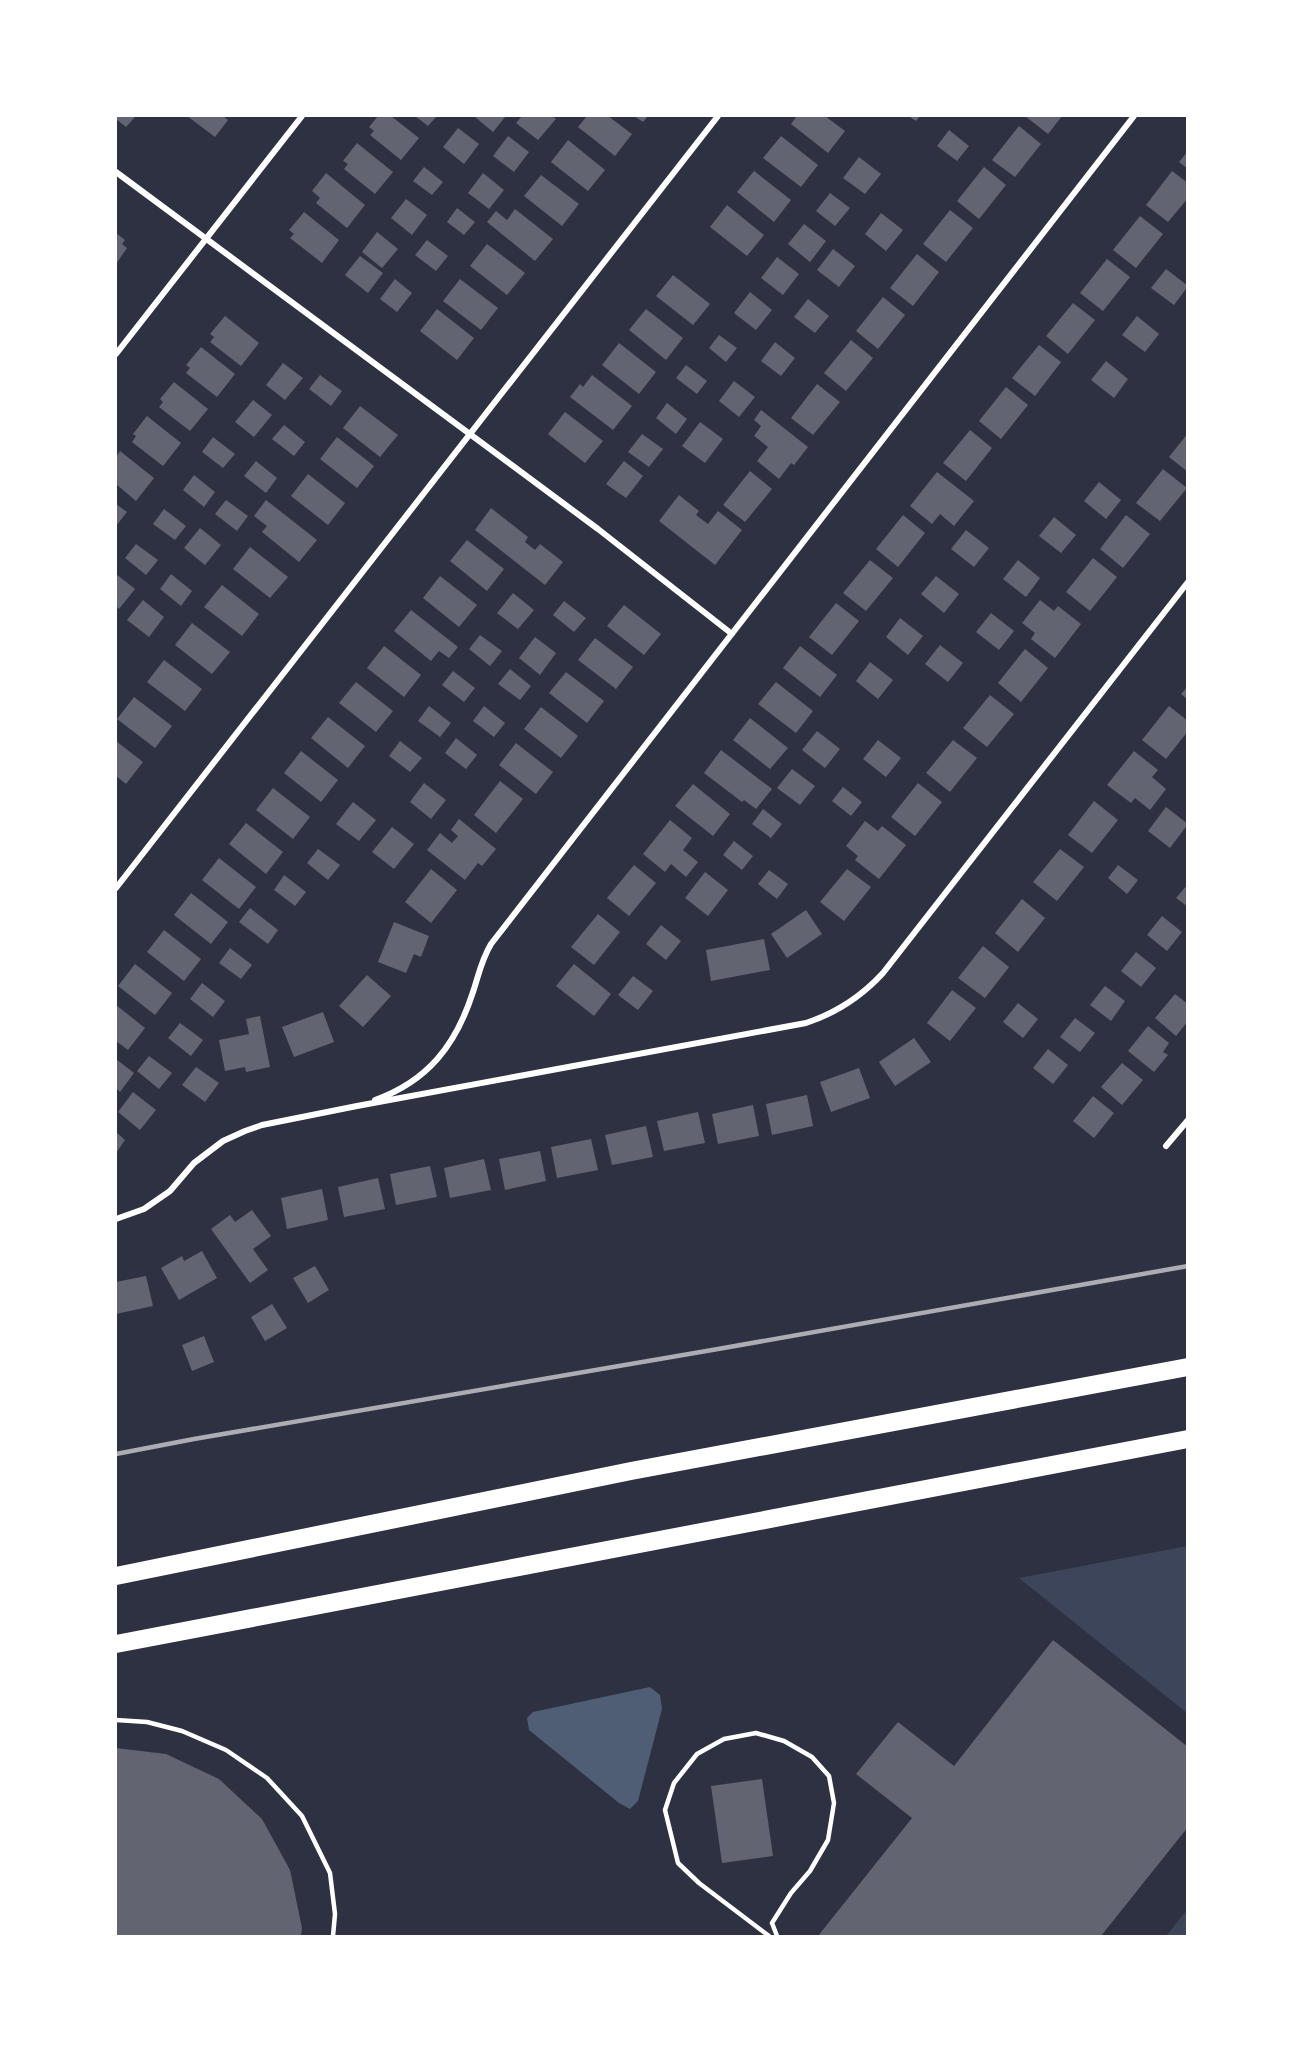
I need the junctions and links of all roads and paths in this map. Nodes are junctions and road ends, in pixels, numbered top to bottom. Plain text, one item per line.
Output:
1 (302, 116) edge
2 (718, 116) edge
3 (1134, 116) edge
4 (116, 172) edge
5 (206, 239) junction
6 (116, 354) edge
7 (470, 434) junction
8 (1188, 582) edge
9 (732, 634) junction
10 (116, 888) edge
11 (357, 1106) junction
12 (1188, 1120) edge
13 (1166, 1146) dead end
14 (116, 1219) edge
15 (1188, 1367) edge
16 (1188, 1439) edge
17 (116, 1576) edge
18 (116, 1644) edge
19 (116, 1720) edge
20 (333, 1936) edge
21 (769, 1936) edge
22 (777, 1936) edge

1 - 5 street
2 - 7 street
3 - 9 street
4 - 5 street
5 - 6 street
5 - 7 street
7 - 9 street
7 - 10 street
8 - 11 street
9 - 11 street
11 - 14 street
12 - 13 street
15 - 17 highway
16 - 18 highway
19 - 20 lane
21 - 22 lane

